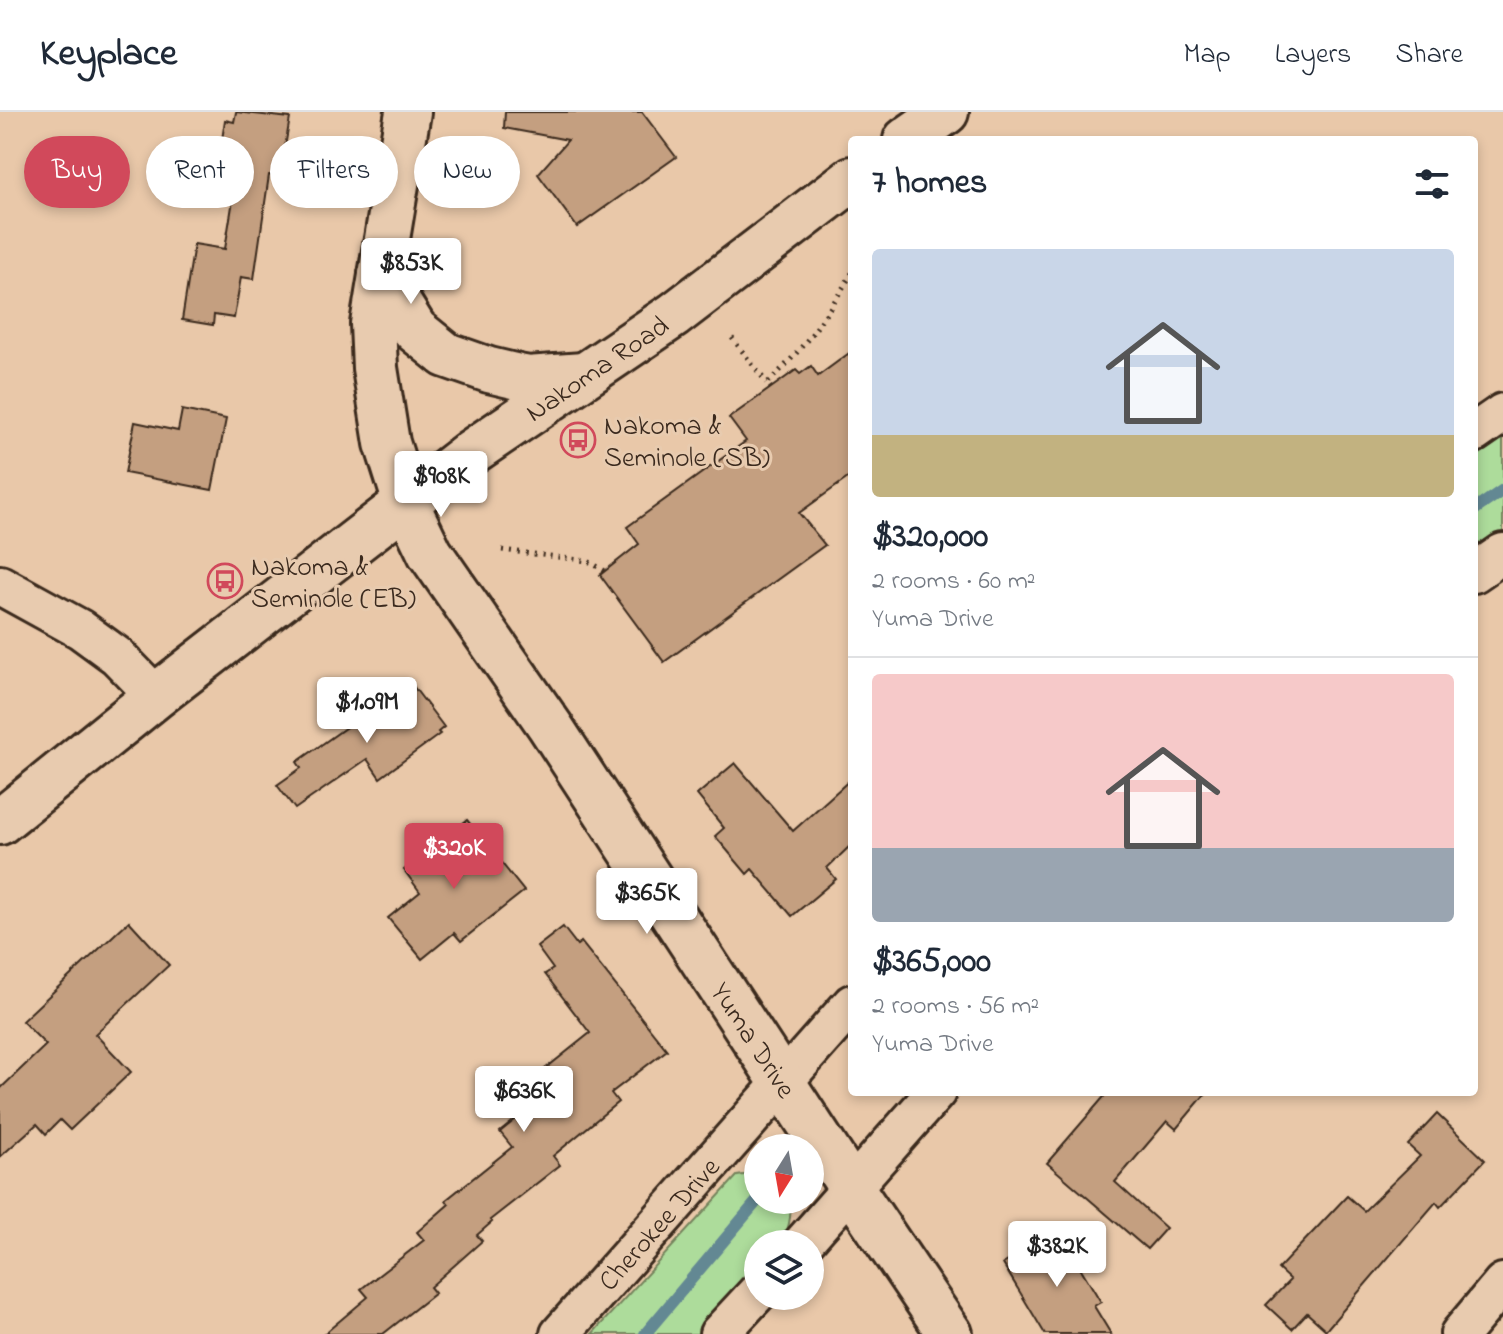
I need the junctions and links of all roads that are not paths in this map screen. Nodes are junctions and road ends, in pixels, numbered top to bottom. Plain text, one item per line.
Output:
1 (408, 112) edge
2 (946, 112) edge
3 (912, 136) edge
4 (848, 182) edge
5 (381, 275) junction
6 (584, 375) junction
7 (1503, 413) edge
8 (1478, 430) edge
9 (406, 503) junction
10 (1503, 553) edge
11 (1478, 570) edge
12 (0, 585) edge
13 (156, 696) junction
14 (0, 822) edge
15 (848, 1009) edge
16 (784, 1083) junction
17 (933, 1096) edge
18 (852, 1189) junction
19 (815, 1230) edge
20 (1503, 1283) edge
21 (744, 1307) edge
22 (560, 1334) edge
23 (719, 1334) edge
24 (950, 1334) edge
25 (1460, 1334) edge

1 - 5 street, Yuma Drive
2 - 3 street
4 - 6 street, Nakoma Road
5 - 6 street
5 - 9 street, Yuma Drive
6 - 9 street, Nakoma Road
7 - 8 street
9 - 13 street, Nakoma Road
9 - 16 street, Yuma Drive
10 - 11 street
12 - 13 street
13 - 14 street, Nakoma Road
15 - 16 street, Cherokee Drive
16 - 18 street, Yuma Drive
16 - 22 street, Cherokee Drive
17 - 18 street
18 - 19 street
18 - 24 street, Yuma Drive
20 - 25 street
21 - 23 street

